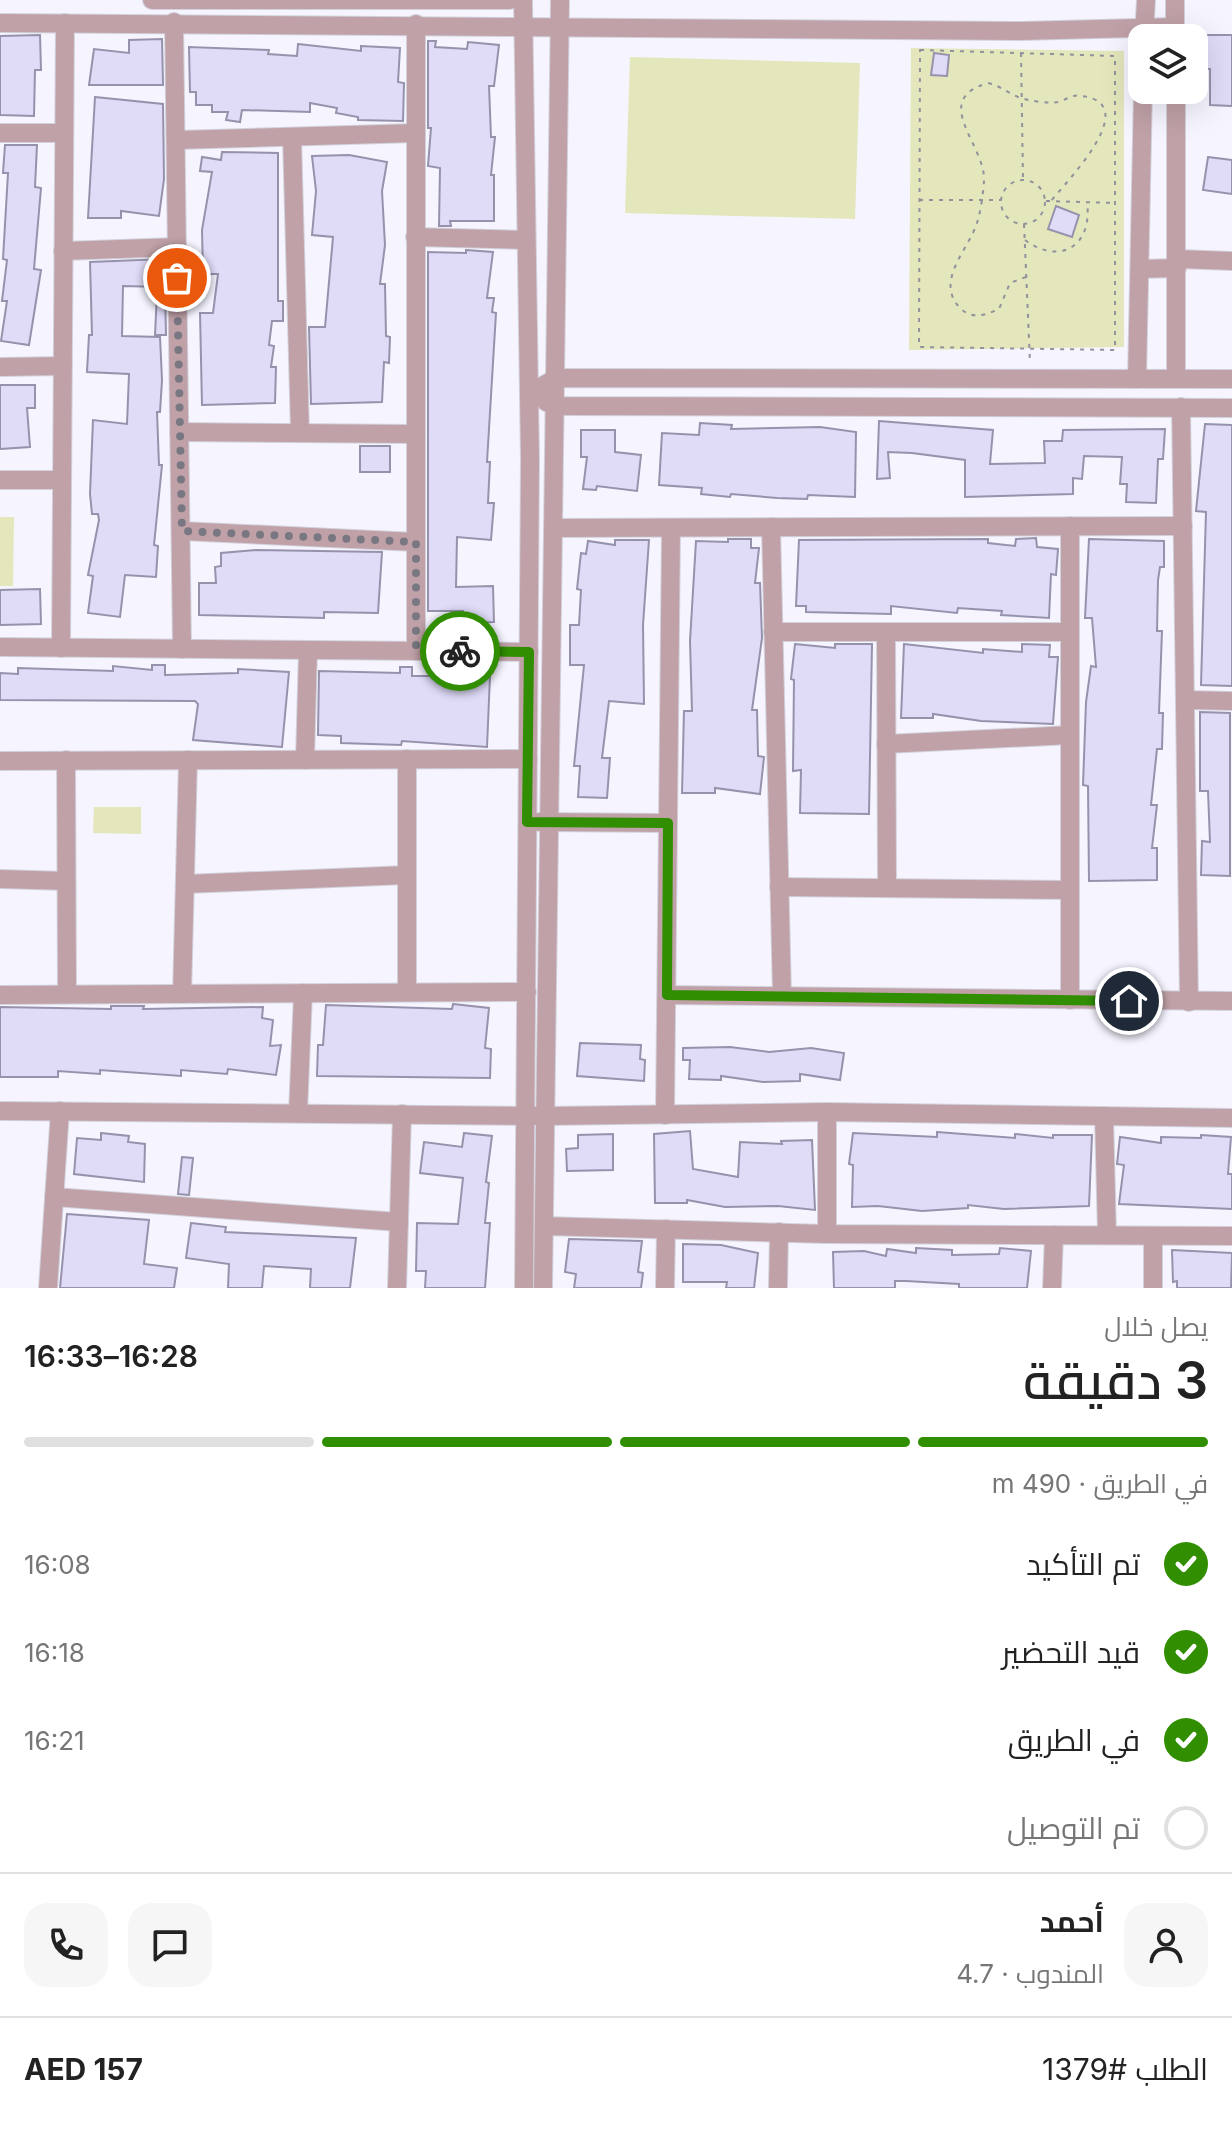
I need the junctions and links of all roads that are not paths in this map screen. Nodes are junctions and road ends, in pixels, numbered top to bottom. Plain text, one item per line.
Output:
1 (152, 0) edge
2 (161, 0) edge
3 (383, 0) edge
4 (510, 0) edge
5 (523, 0) edge
6 (560, 0) edge
7 (1146, 0) edge
8 (1175, 0) edge
9 (174, 22) junction
10 (0, 23) edge
11 (65, 23) junction
12 (416, 24) junction
13 (1145, 24) edge
14 (1175, 24) edge
15 (524, 25) junction
16 (560, 26) junction
17 (1128, 33) edge
18 (1143, 104) edge
19 (1176, 104) edge
20 (0, 133) edge
21 (64, 133) junction
22 (416, 133) junction
23 (292, 137) junction
24 (176, 140) junction
25 (415, 237) junction
26 (526, 240) junction
27 (177, 247) junction
28 (63, 251) junction
29 (1232, 261) edge
30 (1178, 264) junction
31 (1140, 269) junction
32 (63, 366) junction
33 (0, 367) edge
34 (556, 378) junction
35 (1137, 379) junction
36 (1176, 379) junction
37 (1232, 379) edge
38 (529, 394) junction
39 (556, 406) junction
40 (1181, 407) junction
41 (1232, 408) edge
42 (179, 432) junction
43 (300, 433) junction
44 (416, 434) junction
45 (0, 480) edge
46 (62, 480) junction
47 (1070, 526) junction
48 (1183, 526) junction
49 (771, 527) junction
50 (554, 528) junction
51 (671, 528) junction
52 (182, 531) junction
53 (416, 542) junction
54 (773, 632) junction
55 (886, 632) junction
56 (1070, 632) junction
57 (0, 647) edge
58 (61, 648) junction
59 (182, 649) junction
60 (308, 650) junction
61 (416, 651) junction
62 (529, 652) junction
63 (1185, 700) junction
64 (1232, 701) edge
65 (1070, 735) junction
66 (886, 744) junction
67 (407, 759) junction
68 (528, 759) junction
69 (66, 760) junction
70 (188, 760) junction
71 (305, 760) junction
72 (0, 761) edge
73 (527, 822) junction
74 (551, 822) junction
75 (668, 823) junction
76 (407, 875) junction
77 (0, 879) edge
78 (66, 881) junction
79 (185, 884) junction
80 (779, 887) junction
81 (887, 888) junction
82 (1070, 890) junction
83 (407, 992) junction
84 (527, 992) junction
85 (303, 993) junction
86 (67, 994) junction
87 (182, 994) junction
88 (0, 995) edge
89 (667, 995) junction
90 (782, 996) junction
91 (1070, 1000) junction
92 (1232, 1001) edge
93 (1189, 1002) junction
94 (0, 1111) edge
95 (60, 1111) junction
96 (827, 1112) junction
97 (298, 1113) junction
98 (402, 1114) junction
99 (525, 1115) junction
100 (665, 1115) junction
101 (547, 1116) junction
102 (1104, 1116) junction
103 (1232, 1118) edge
104 (54, 1197) junction
105 (399, 1222) junction
106 (544, 1226) junction
107 (666, 1229) junction
108 (779, 1232) junction
109 (827, 1234) junction
110 (1054, 1235) junction
111 (1107, 1235) junction
112 (1153, 1236) junction
113 (1232, 1236) edge
114 (48, 1288) edge
115 (397, 1288) edge
116 (524, 1288) edge
117 (543, 1288) edge
118 (665, 1288) edge
119 (778, 1288) edge
120 (1052, 1288) edge
121 (1153, 1288) edge

1 - 2 street
2 - 3 street
3 - 4 street
5 - 15 street
6 - 16 street
7 - 13 street
8 - 14 street
9 - 11 street
9 - 12 street
9 - 24 street
10 - 11 street
11 - 21 street
12 - 15 street
12 - 22 street
15 - 16 street
15 - 26 street
16 - 17 street
16 - 34 street
18 - 31 street
19 - 30 street
20 - 21 street
21 - 28 street
22 - 23 street
22 - 25 street
23 - 24 street
23 - 43 street
24 - 27 street
25 - 26 street
25 - 44 street
26 - 38 street
27 - 28 street
27 - 42 street
28 - 32 street
29 - 30 street
30 - 31 street
30 - 36 street
31 - 35 street
32 - 33 street
32 - 46 street
34 - 35 street
34 - 38 street
34 - 39 street
35 - 36 street
36 - 37 street
38 - 39 street
38 - 62 street
39 - 40 street
39 - 50 street
40 - 41 street
40 - 48 street
42 - 43 street
42 - 52 street
43 - 44 street
44 - 53 street
45 - 46 street
46 - 58 street
47 - 48 street
47 - 49 street
47 - 56 street
48 - 63 street
49 - 51 street
49 - 54 street
50 - 51 street
50 - 74 street
51 - 75 street
52 - 53 street
52 - 59 street
53 - 61 street
54 - 55 street
54 - 80 street
55 - 56 street
55 - 66 street
56 - 65 street
57 - 58 street
58 - 59 street
59 - 60 street
60 - 61 street
60 - 71 street
61 - 62 street
62 - 68 street
63 - 64 street
63 - 93 street
65 - 66 street
65 - 82 street
66 - 81 street
67 - 68 street
67 - 71 street
67 - 76 street
68 - 73 street
69 - 70 street
69 - 72 street
69 - 78 street
70 - 71 street
70 - 79 street
73 - 74 street
73 - 84 street
74 - 75 street
74 - 101 street
75 - 89 street
76 - 79 street
76 - 83 street
77 - 78 street
78 - 86 street
79 - 87 street
80 - 81 street
80 - 90 street
81 - 82 street
82 - 91 street
83 - 84 street
83 - 85 street
84 - 99 street
85 - 87 street
85 - 97 street
86 - 87 street
86 - 88 street
89 - 90 street
89 - 100 street
90 - 91 street
91 - 93 street
92 - 93 street
94 - 95 street
95 - 97 street
95 - 104 street
96 - 100 street
96 - 102 street
96 - 109 street
97 - 98 street
98 - 99 street
98 - 105 street
99 - 101 street
99 - 116 street
100 - 101 street
101 - 106 street
102 - 103 street
102 - 111 street
104 - 105 street
104 - 114 street
105 - 115 street
106 - 107 street
106 - 117 street
107 - 108 street
107 - 118 street
108 - 109 street
108 - 119 street
109 - 110 street
110 - 111 street
110 - 120 street
111 - 112 street
112 - 113 street
112 - 121 street

